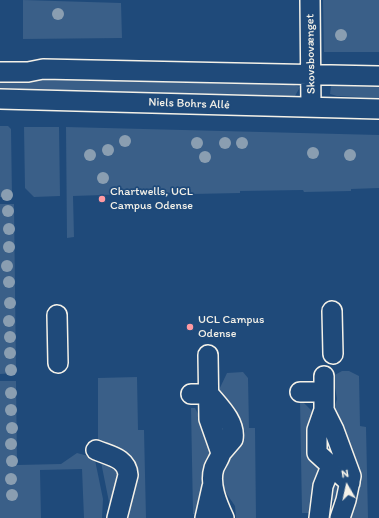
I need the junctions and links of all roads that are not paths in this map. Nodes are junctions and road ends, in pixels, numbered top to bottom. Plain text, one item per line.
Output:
1 (310, 0) edge
2 (0, 63) edge
3 (43, 68) junction
4 (0, 72) edge
5 (312, 74) junction
6 (379, 76) edge
7 (0, 99) edge
8 (312, 107) junction
9 (379, 109) edge
10 (332, 311) dead end
11 (57, 315) dead end
12 (333, 354) dead end
13 (208, 355) dead end
14 (58, 363) dead end
15 (300, 392) dead end
16 (324, 393) junction
17 (96, 450) dead end
18 (331, 466) junction
19 (212, 480) junction
20 (350, 483) junction
21 (323, 486) junction
22 (117, 518) edge
23 (205, 518) edge
24 (224, 518) edge
25 (229, 518) edge
26 (319, 518) edge
27 (335, 518) edge
28 (340, 518) edge

1 - 5 street, Skovsbovænget
2 - 3 street
3 - 4 street
3 - 5 street
5 - 6 street
5 - 8 street, Skovsbovænget
7 - 8 street, Niels Bohrs Allé
8 - 9 street, Niels Bohrs Allé
10 - 12 street
11 - 14 street
13 - 19 street
15 - 16 street
16 - 18 street
16 - 20 street
17 - 22 street
18 - 20 street
18 - 21 street
19 - 23 street
19 - 24 street
19 - 25 street
20 - 28 street
21 - 26 street
21 - 27 street

